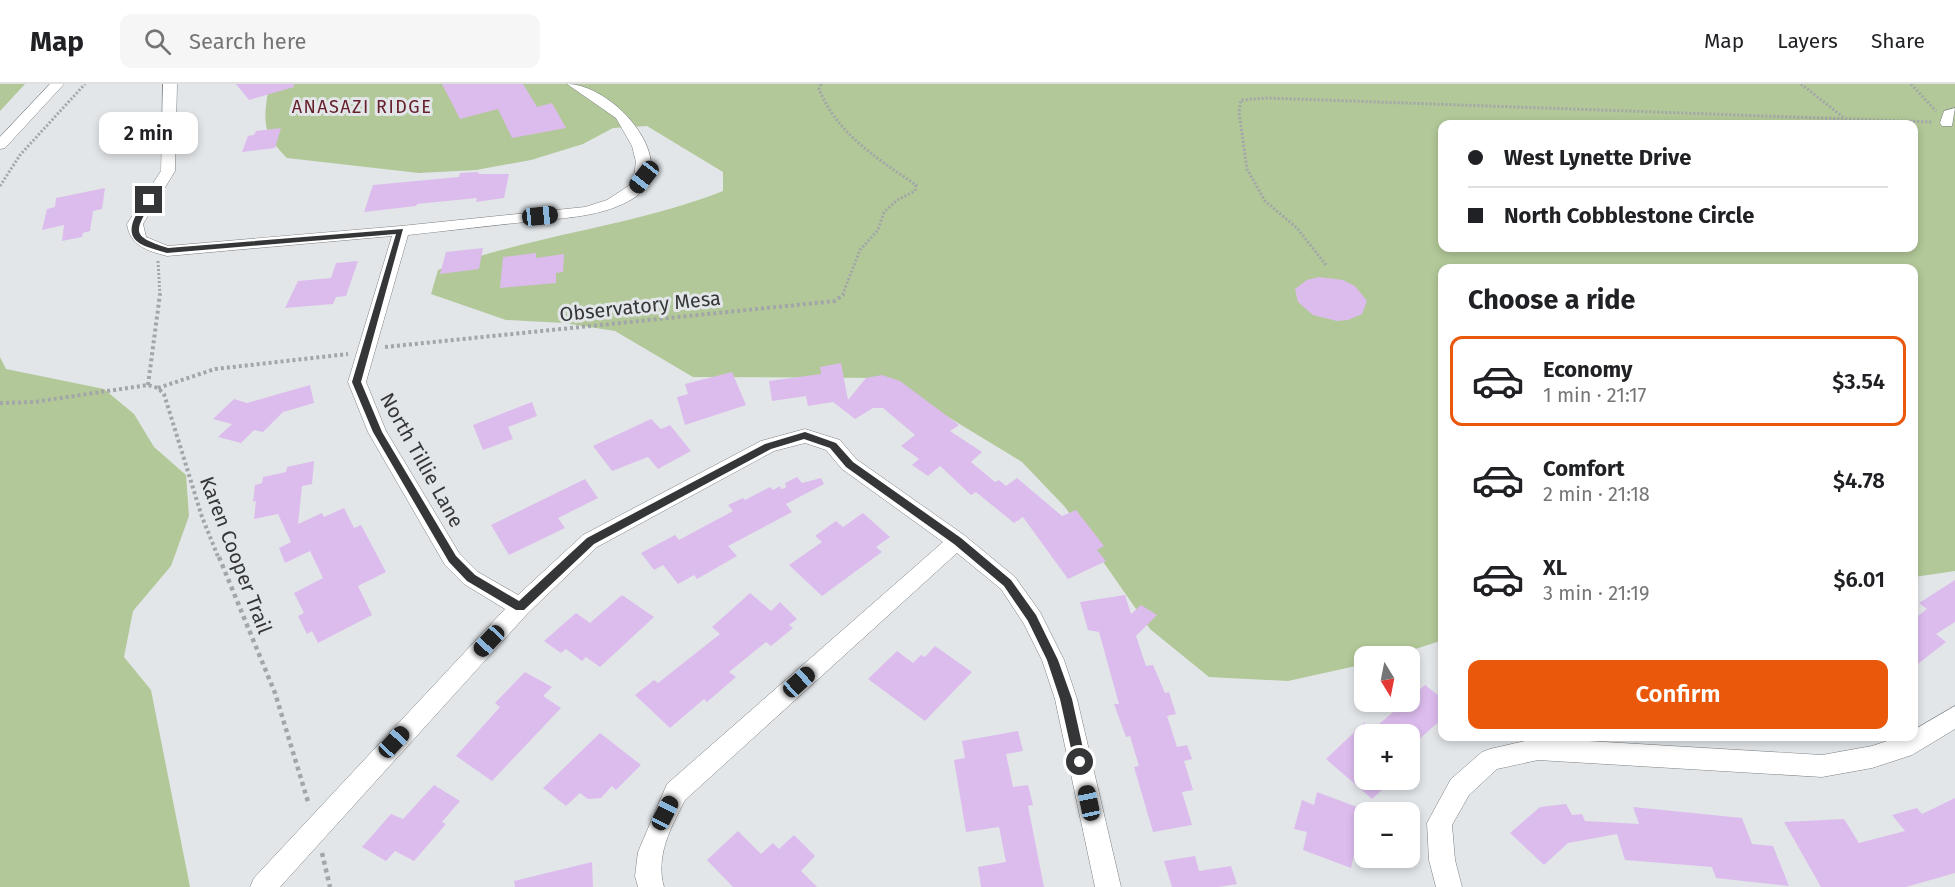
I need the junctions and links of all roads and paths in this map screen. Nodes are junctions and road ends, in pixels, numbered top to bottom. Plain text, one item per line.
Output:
1 (57, 84) edge
2 (85, 84) edge
3 (170, 84) edge
4 (574, 84) edge
5 (821, 84) edge
6 (1801, 84) edge
7 (1911, 84) edge
8 (1843, 118) junction
9 (1951, 118) edge
10 (0, 145) edge
11 (0, 186) edge
12 (400, 231) junction
13 (158, 261) dead end
14 (1326, 265) dead end
15 (366, 349) junction
16 (148, 385) junction
17 (158, 388) junction
18 (0, 403) edge
19 (957, 541) junction
20 (520, 607) junction
21 (1955, 716) edge
22 (1918, 740) edge
23 (1917, 741) edge
24 (316, 827) junction
25 (262, 887) edge
26 (330, 887) edge
27 (651, 887) edge
28 (1108, 887) edge
29 (1449, 887) edge

1 - 10 street
2 - 11 path
3 - 12 street
4 - 12 street
5 - 15 path, Observatory Mesa
6 - 8 path
7 - 9 path
8 - 9 path
8 - 14 path
12 - 15 street, North Tillie Lane
13 - 16 path
15 - 17 path, Observatory Mesa
15 - 20 street, North Tillie Lane
16 - 17 path
16 - 18 path
17 - 24 path, Karen Cooper Trail
19 - 20 street
19 - 27 street
19 - 28 street
20 - 24 street
21 - 22 street
23 - 29 street
24 - 25 street
24 - 26 path, Karen Cooper Trail

